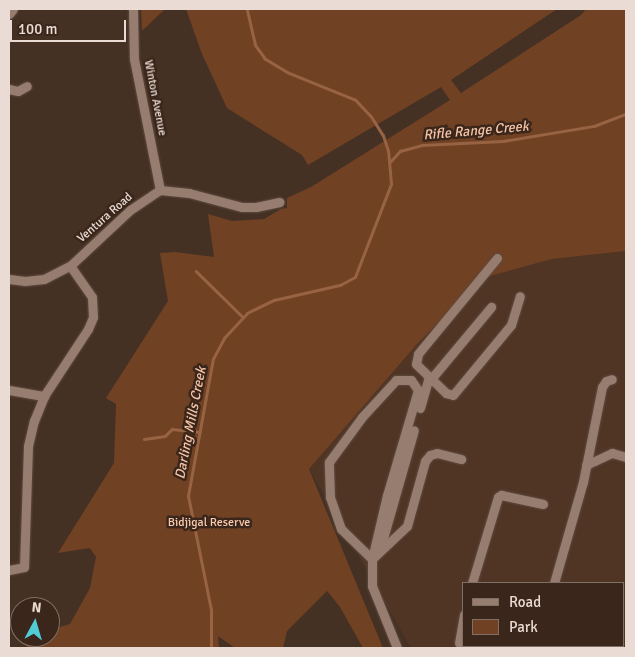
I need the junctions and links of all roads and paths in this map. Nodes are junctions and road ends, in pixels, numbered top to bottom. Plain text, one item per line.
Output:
1 (13, 9) edge
2 (132, 9) edge
3 (9, 14) edge
4 (27, 86) dead end
5 (9, 89) edge
6 (160, 190) junction
7 (279, 202) dead end
8 (497, 258) dead end
9 (70, 266) junction
10 (9, 279) edge
11 (520, 296) dead end
12 (491, 307) dead end
13 (430, 378) junction
14 (612, 379) dead end
15 (9, 390) edge
16 (44, 396) junction
17 (626, 457) edge
18 (461, 459) dead end
19 (586, 465) junction
20 (543, 504) dead end
21 (379, 552) junction
22 (372, 559) junction
23 (9, 570) edge
24 (472, 582) edge
25 (554, 582) edge
26 (462, 624) edge
27 (458, 645) edge
28 (397, 648) edge

1 - 3 street
2 - 6 street, Winton Avenue
4 - 5 street
6 - 7 street
6 - 9 street, Ventura Road
8 - 13 street
9 - 10 street, Ventura Road
9 - 16 street
11 - 13 street
12 - 13 street
13 - 21 street
14 - 19 street
15 - 16 street
16 - 23 street
17 - 19 street
18 - 21 street
19 - 25 street
20 - 24 street
21 - 22 street
22 - 22 street
22 - 28 street
26 - 27 street

